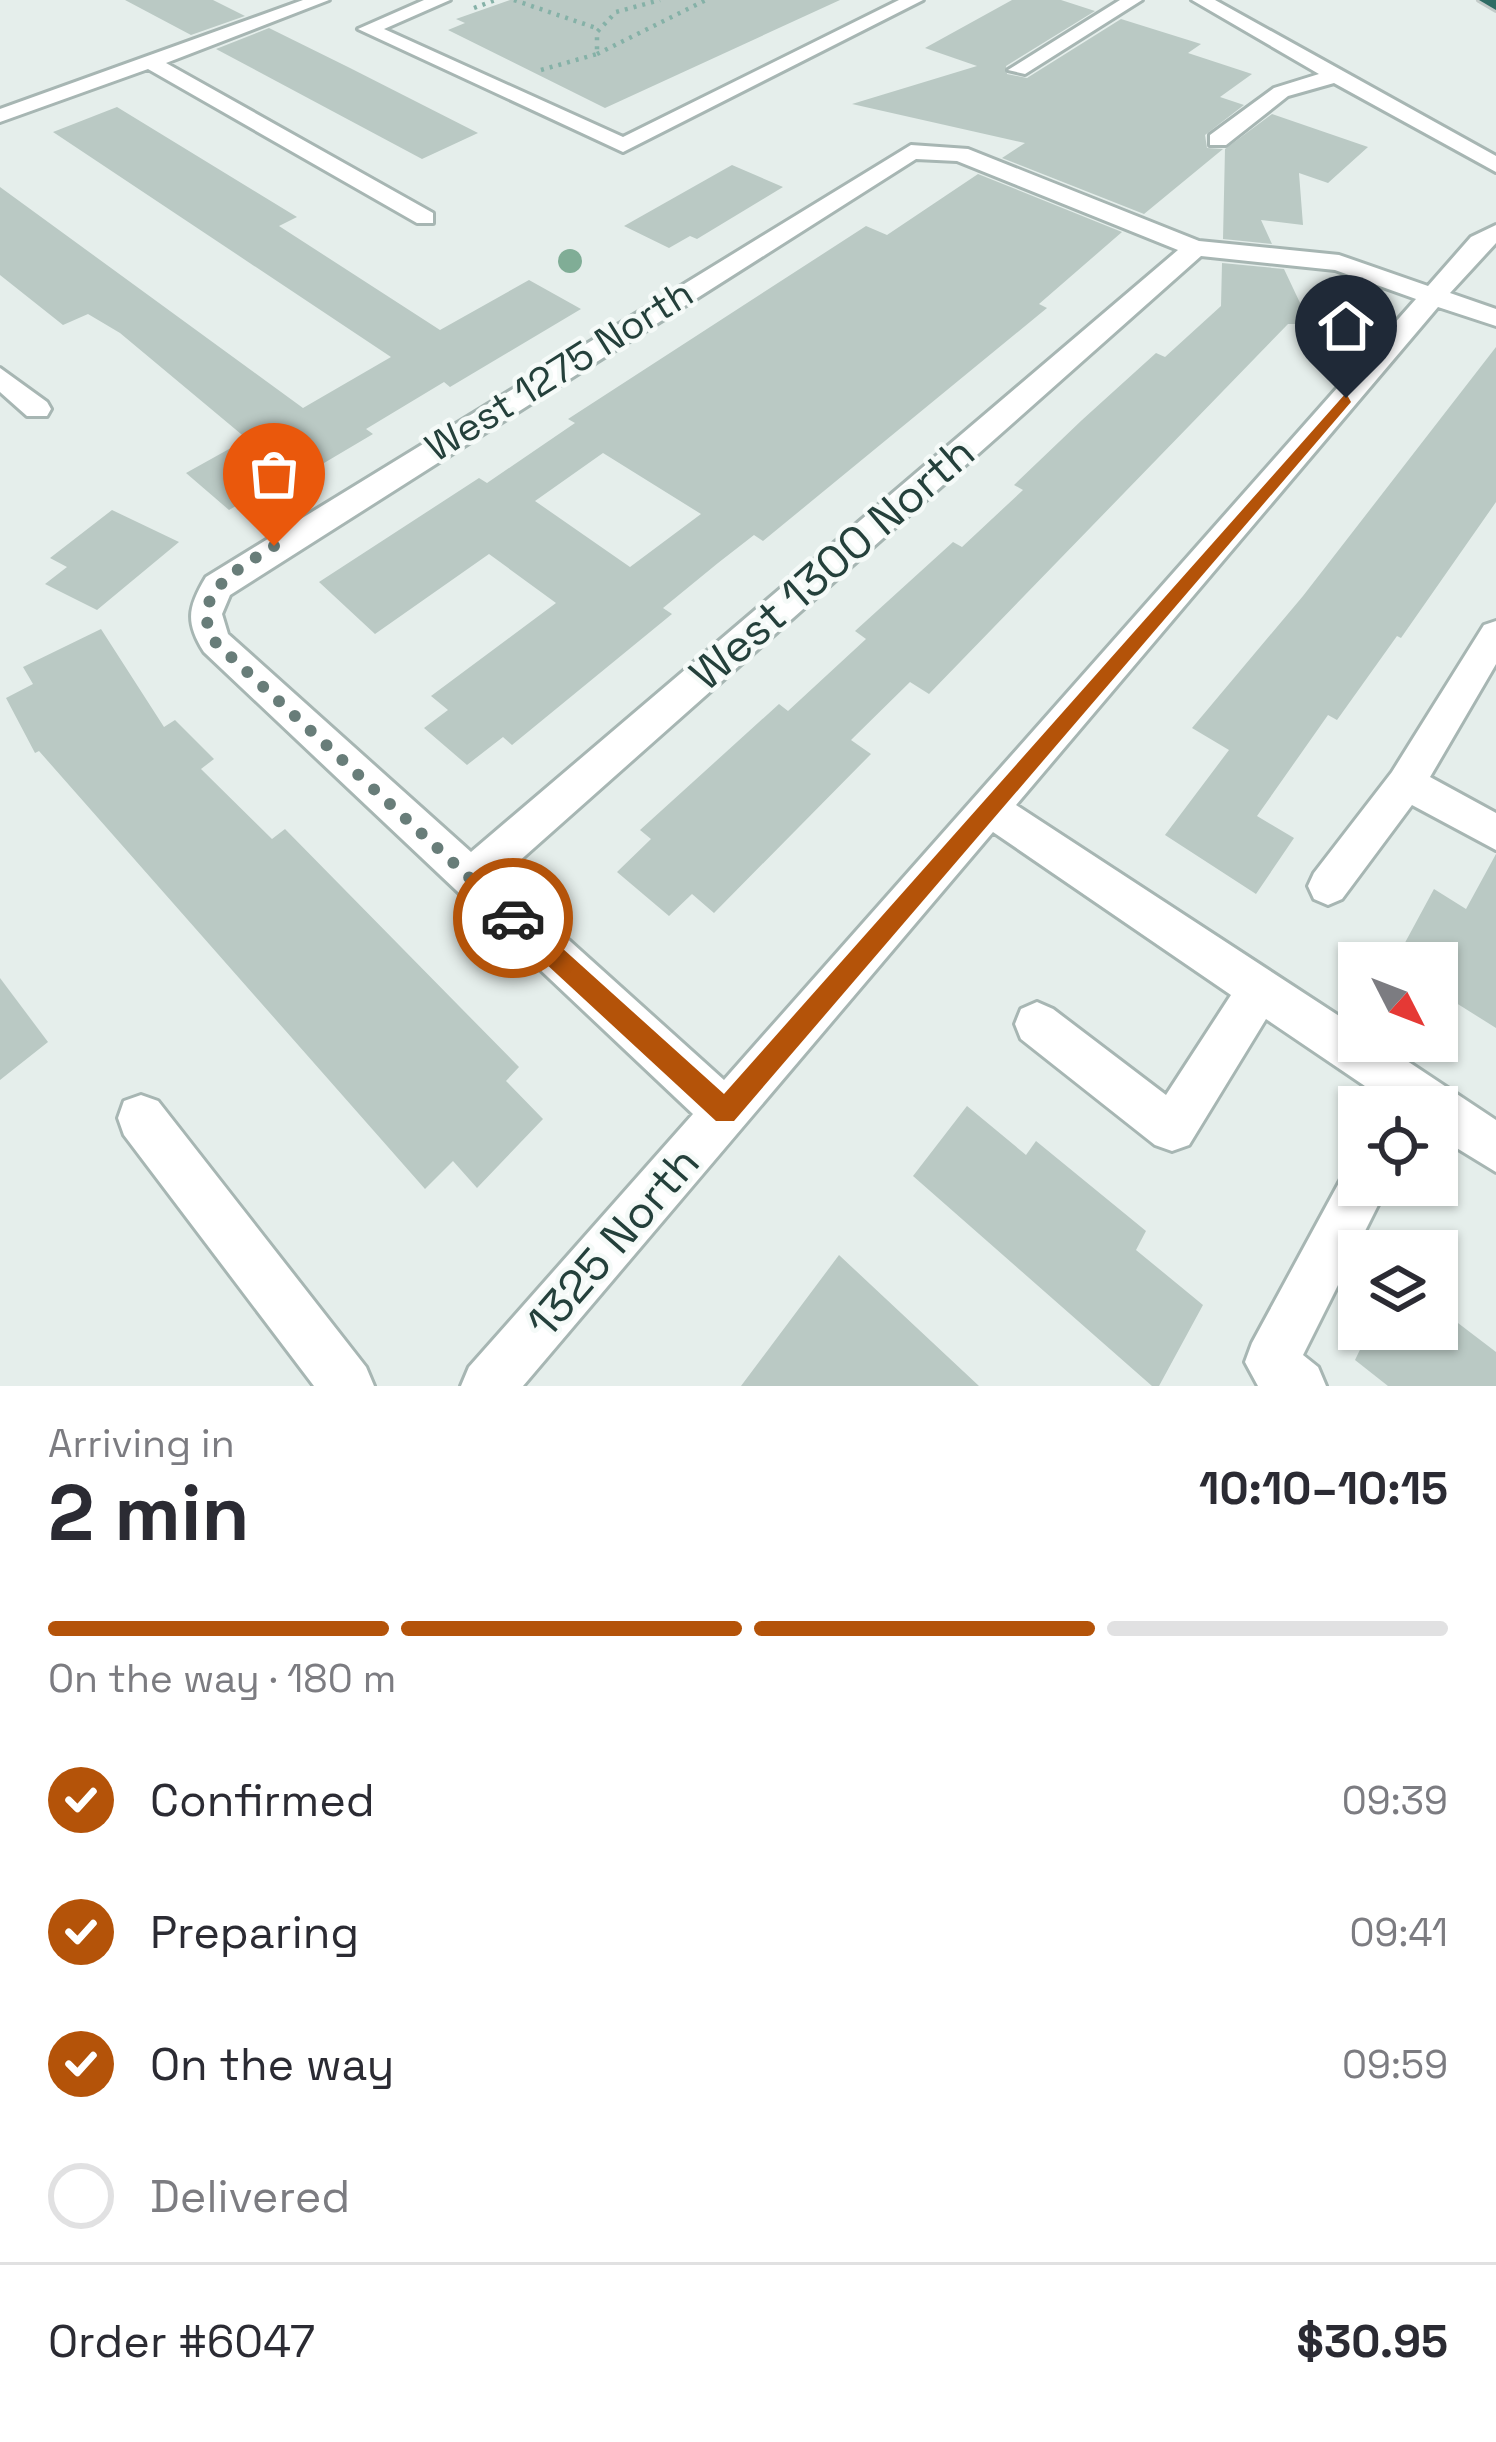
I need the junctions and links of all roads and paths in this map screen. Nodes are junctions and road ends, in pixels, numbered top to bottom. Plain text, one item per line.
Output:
1 (320, 0) edge
2 (438, 0) edge
3 (495, 0) edge
4 (514, 0) edge
5 (636, 0) edge
6 (660, 0) edge
7 (706, 0) edge
8 (914, 0) edge
9 (1133, 0) edge
10 (1201, 0) edge
11 (616, 12) junction
12 (458, 15) dead end
13 (599, 29) junction
14 (595, 57) junction
15 (150, 62) junction
16 (1018, 70) dead end
17 (530, 75) dead end
18 (1336, 76) junction
19 (0, 116) edge
20 (1218, 140) dead end
21 (1496, 165) edge
22 (425, 218) dead end
23 (1496, 232) edge
24 (1195, 248) junction
25 (1435, 296) junction
26 (1496, 318) edge
27 (0, 376) edge
28 (37, 409) dead end
29 (1496, 634) edge
30 (1406, 783) junction
31 (989, 808) junction
32 (1496, 833) edge
33 (470, 879) junction
34 (1328, 886) dead end
35 (1260, 989) junction
36 (1036, 1024) dead end
37 (1399, 1086) edge
38 (725, 1112) junction
39 (141, 1118) dead end
40 (1458, 1125) edge
41 (1496, 1148) edge
42 (1353, 1206) edge
43 (347, 1386) edge
44 (488, 1386) edge
45 (1299, 1386) edge

1 - 15 street
2 - 8 street
3 - 12 path
4 - 13 path
5 - 11 path
6 - 11 path
7 - 14 path
9 - 16 street
10 - 18 street
11 - 13 path
13 - 14 path
14 - 17 path
15 - 19 street
15 - 22 street
18 - 20 street
18 - 21 street
23 - 25 street, 1325 North
24 - 25 street
24 - 33 street, West 1300 North
24 - 33 street, West 1275 North
25 - 26 street
25 - 31 street, 1325 North
27 - 28 street
29 - 30 street
30 - 32 street
30 - 34 street
31 - 35 street
31 - 38 street, 1325 North
33 - 38 street
35 - 36 street
35 - 37 street
38 - 44 street, 1325 North
39 - 43 street
40 - 41 street
42 - 45 street

